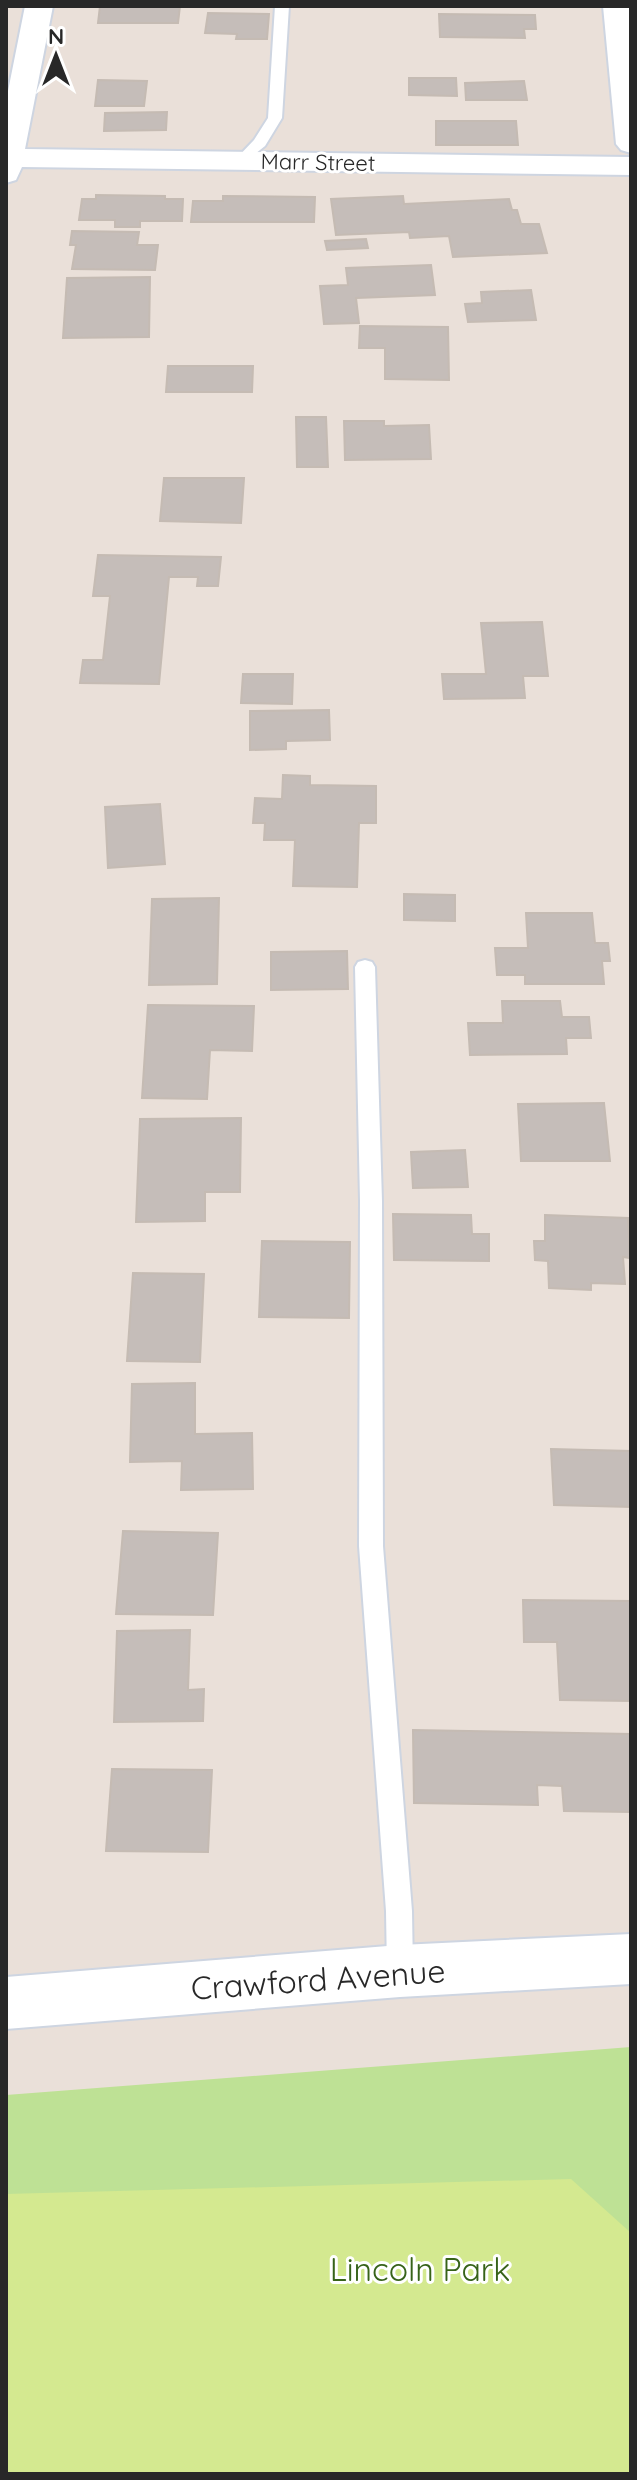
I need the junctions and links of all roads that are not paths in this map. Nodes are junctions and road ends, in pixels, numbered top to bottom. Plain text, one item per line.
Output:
1 (39, 6) edge
2 (282, 6) edge
3 (617, 6) edge
4 (626, 60) edge
5 (631, 142) edge
6 (241, 161) junction
7 (7, 163) edge
8 (631, 166) edge
9 (365, 967) dead end
10 (631, 1959) edge
11 (400, 1971) junction
12 (6, 2003) edge

1 - 7 street
2 - 6 lane
3 - 4 street
4 - 5 street
6 - 7 street, Marr Street
6 - 8 street, Marr Street
9 - 11 lane
10 - 11 street, Crawford Avenue
11 - 12 street, Crawford Avenue

